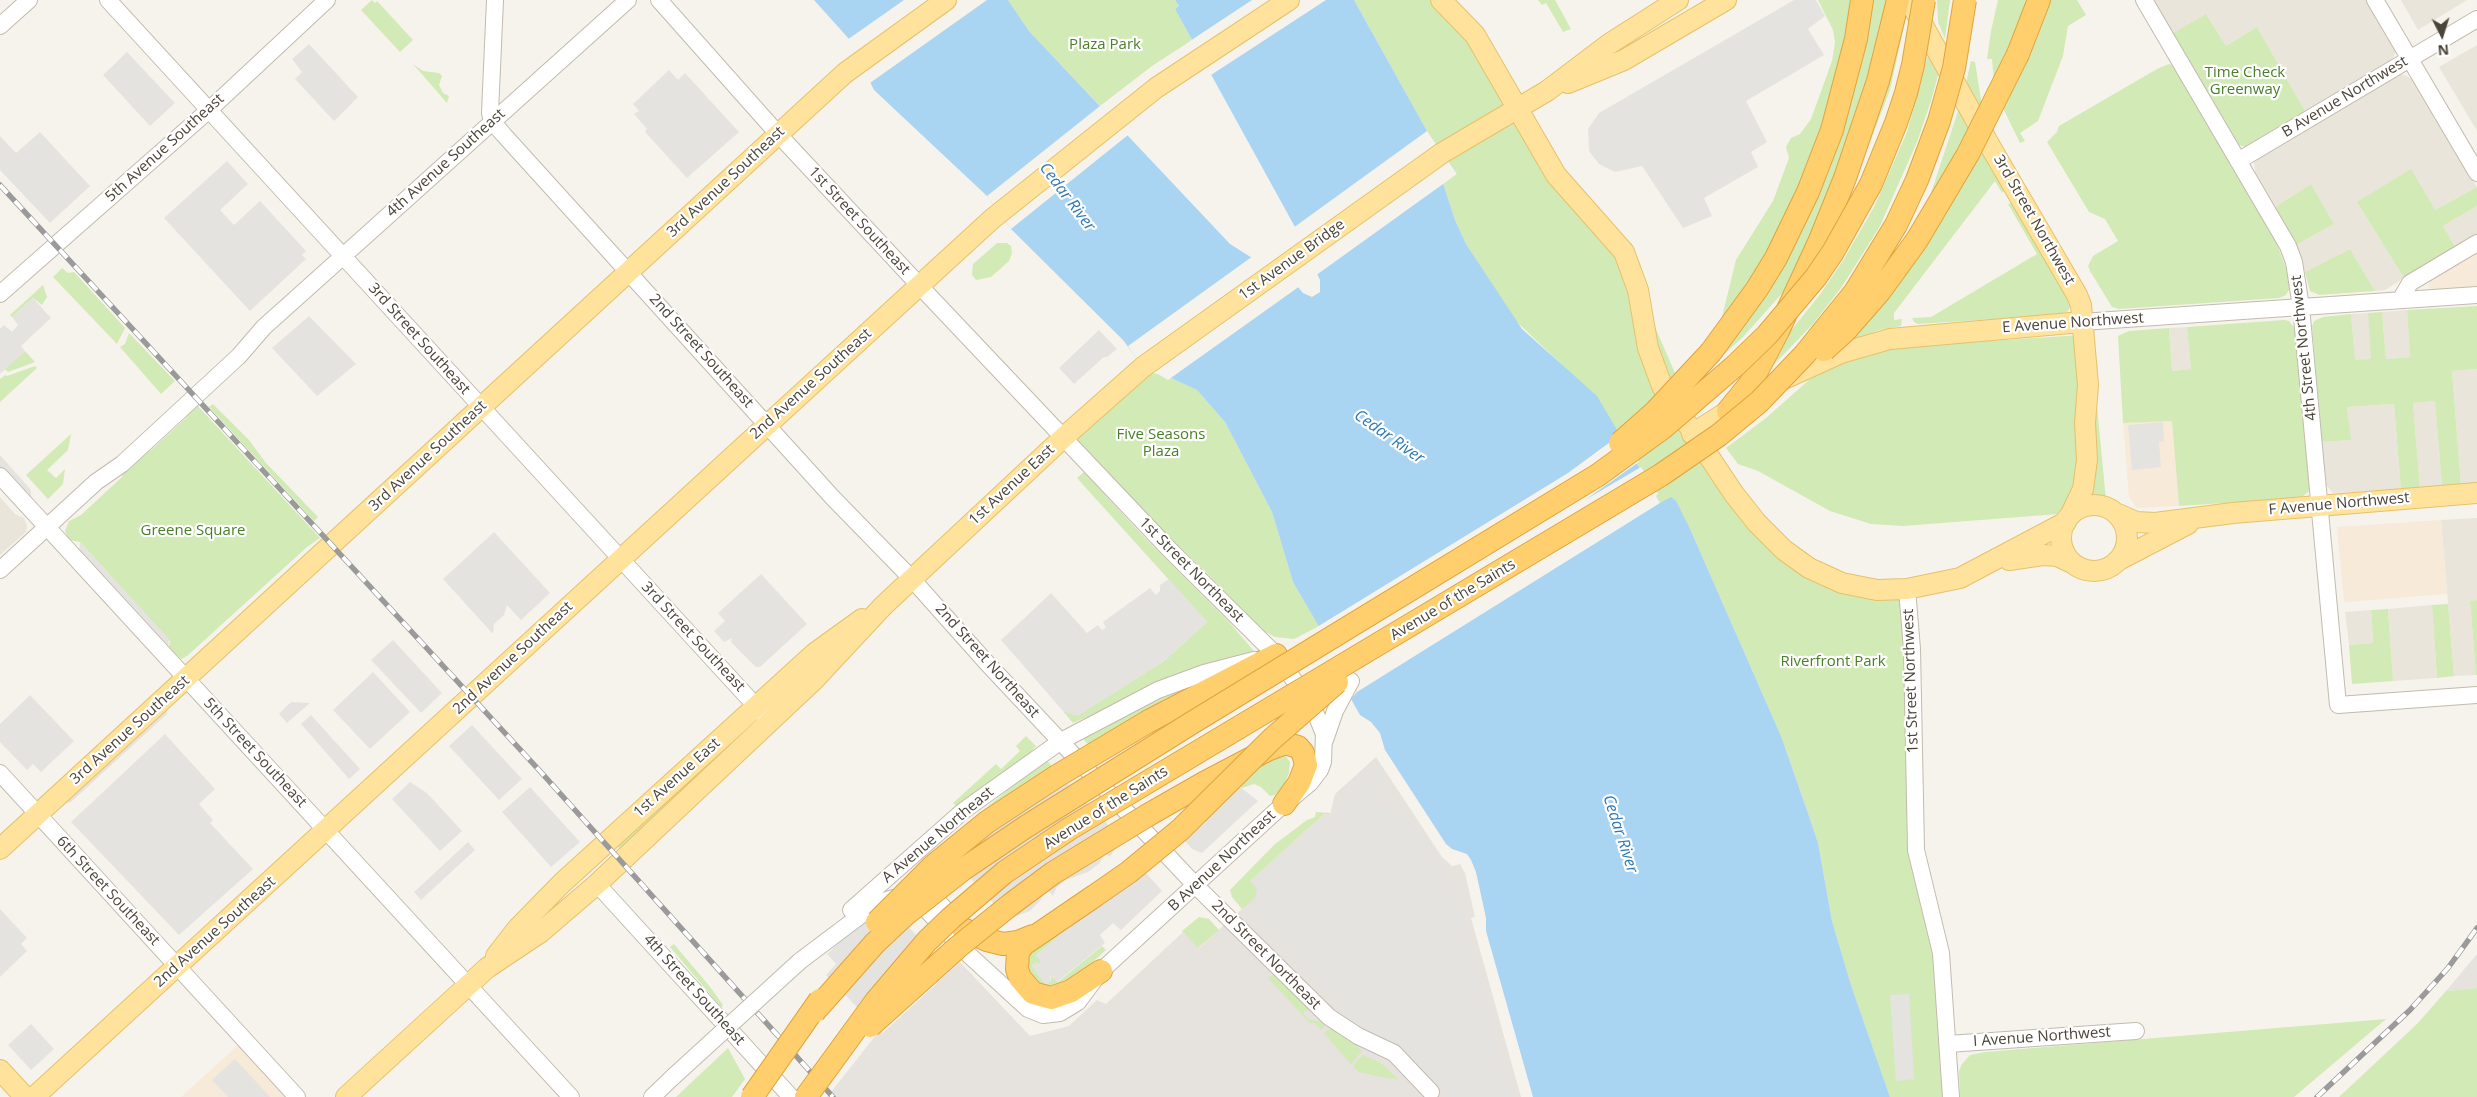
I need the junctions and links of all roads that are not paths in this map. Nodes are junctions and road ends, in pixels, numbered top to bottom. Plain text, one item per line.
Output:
1 (29, 0) edge
2 (108, 0) edge
3 (328, 0) edge
4 (494, 0) edge
5 (628, 0) edge
6 (659, 0) edge
7 (946, 0) edge
8 (1289, 0) edge
9 (1441, 0) edge
10 (1678, 0) edge
11 (1726, 0) edge
12 (1862, 0) edge
13 (1898, 0) edge
14 (1909, 0) edge
15 (1924, 0) edge
16 (1965, 0) edge
17 (2040, 0) edge
18 (2144, 0) edge
19 (2375, 0) edge
20 (2477, 19) edge
21 (0, 26) edge
22 (2410, 58) junction
23 (1547, 91) junction
24 (1518, 108) junction
25 (208, 110) junction
26 (492, 121) junction
27 (778, 134) junction
28 (2238, 161) junction
29 (2477, 173) edge
30 (2477, 243) edge
31 (343, 255) junction
32 (630, 272) junction
33 (919, 285) junction
34 (0, 294) edge
35 (2477, 295) edge
36 (2400, 300) junction
37 (2301, 307) junction
38 (2082, 322) junction
39 (1143, 367) joint
40 (1775, 387) junction
41 (481, 408) junction
42 (1728, 411) junction
43 (767, 424) junction
44 (1692, 434) junction
45 (1064, 437) junction
46 (2087, 460) junction
47 (0, 476) edge
48 (2477, 493) edge
49 (2319, 505) junction
50 (2113, 511) junction
51 (2202, 516) junction
52 (2068, 518) junction
53 (46, 527) junction
54 (1510, 530) junction
55 (621, 559) junction
56 (2117, 561) junction
57 (1990, 563) junction
58 (2072, 563) junction
59 (0, 570) edge
60 (912, 579) junction
61 (1907, 590) junction
62 (1398, 633) junction
63 (1276, 655) junction
64 (186, 679) junction
65 (1351, 680) dead end
66 (2477, 695) edge
67 (1314, 707) junction
68 (764, 714) junction
69 (1325, 740) junction
70 (1060, 741) junction
71 (0, 773) edge
72 (1204, 783) junction
73 (1284, 804) junction
74 (38, 814) junction
75 (326, 830) junction
76 (0, 849) edge
77 (910, 856) junction
78 (597, 884) junction
79 (1196, 886) junction
80 (963, 929) junction
81 (1033, 936) junction
82 (800, 961) junction
83 (178, 966) junction
84 (487, 968) junction
85 (1101, 971) junction
86 (995, 977) junction
87 (468, 986) junction
88 (814, 1012) junction
89 (2136, 1031) dead end
90 (1948, 1044) junction
91 (835, 1055) junction
92 (0, 1070) edge
93 (1431, 1092) dead end
94 (25, 1097) edge
95 (34, 1097) edge
96 (297, 1097) edge
97 (346, 1097) edge
98 (571, 1097) edge
99 (652, 1097) edge
100 (752, 1097) edge
101 (791, 1097) edge
102 (806, 1097) edge
103 (1951, 1097) edge

1 - 21 street
2 - 25 street, 3rd Street Southeast
3 - 25 street, 5th Avenue Southeast
4 - 26 street
5 - 26 street, 4th Avenue Southeast
6 - 27 street, 1st Street Southeast
7 - 27 main road, 3rd Avenue Southeast
8 - 33 main road, 2nd Avenue Southeast
9 - 24 main road, 1st Street Northwest
10 - 23 main road
11 - 23 main road
12 - 54 highway, bridge
13 - 42 highway
14 - 38 main road, 3rd Street Northwest
15 - 54 highway, Avenue of the Saints, bridge
16 - 40 highway, Avenue of the Saints, bridge
17 - 40 highway, bridge
18 - 28 street, 4th Street Northwest
19 - 22 street
20 - 22 street, B Avenue Northwest
22 - 28 street, B Avenue Northwest
22 - 29 street
23 - 24 main road, 1st Avenue Bridge
24 - 39 main road, 1st Avenue Bridge
24 - 44 main road, 1st Street Northwest
25 - 31 street, 3rd Street Southeast
25 - 34 street, 5th Avenue Southeast
26 - 31 street, 4th Avenue Southeast
26 - 32 street, 2nd Street Southeast
27 - 32 main road, 3rd Avenue Southeast
27 - 33 street, 1st Street Southeast
28 - 37 street, 4th Street Northwest
30 - 36 street
31 - 41 street, 3rd Street Southeast
31 - 53 street, 4th Avenue Southeast
32 - 41 main road, 3rd Avenue Southeast
32 - 43 street, 2nd Street Southeast
33 - 43 main road, 2nd Avenue Southeast
33 - 45 street, 1st Street Southeast
35 - 36 street, E Avenue Northwest
36 - 37 street, E Avenue Northwest
37 - 38 street, E Avenue Northwest
37 - 49 street, 4th Street Northwest
38 - 42 main road, E Avenue Northwest
38 - 46 main road, 3rd Street Northwest
39 - 45 main road, 1st Avenue East
40 - 62 highway, Avenue of the Saints, bridge
41 - 55 street, 3rd Street Southeast
41 - 64 main road, 3rd Avenue Southeast
42 - 44 main road, E Avenue Northwest
43 - 55 main road, 2nd Avenue Southeast
43 - 60 street, 2nd Street Southeast
44 - 61 main road, 1st Street Northwest
45 - 60 main road, 1st Avenue East
45 - 63 street, 1st Street Northeast
46 - 50 main road, 3rd Street Northwest
46 - 52 main road, 3rd Street Northwest
47 - 53 street, 5th Street Southeast
48 - 49 main road, F Avenue Northwest
49 - 51 main road, F Avenue Northwest
49 - 66 street, 4th Street Northwest
50 - 51 main road, F Avenue Northwest
50 - 52 main road
50 - 56 main road
51 - 56 main road, F Avenue Northwest
52 - 57 main road
52 - 58 main road
53 - 59 street, 4th Avenue Southeast
53 - 64 street, 5th Street Southeast
54 - 88 highway, Avenue of the Saints, bridge
55 - 68 street, 3rd Street Southeast
55 - 75 main road, 2nd Avenue Southeast
56 - 58 main road
57 - 58 main road
57 - 61 main road
60 - 68 main road, 1st Avenue East
60 - 70 street, 2nd Street Northeast
61 - 90 street, 1st Street Northwest
62 - 81 highway, bridge
62 - 91 highway, Avenue of the Saints, bridge
63 - 67 street, 1st Street Northeast
63 - 70 street, A Avenue Northeast
63 - 88 highway, bridge
64 - 74 main road, 3rd Avenue Southeast
64 - 75 street, 5th Street Southeast
65 - 69 street, B Avenue Northeast
67 - 69 street, B Avenue Northeast
67 - 72 highway
68 - 78 main road, 1st Avenue East
68 - 84 main road, 1st Avenue East
69 - 73 street, B Avenue Northeast
70 - 77 street, A Avenue Northeast
70 - 79 street, 2nd Street Northeast
71 - 74 street, 6th Street Southeast
72 - 73 highway
72 - 91 highway, bridge
73 - 79 street, B Avenue Northeast
74 - 76 main road, 3rd Avenue Southeast
74 - 83 street, 6th Street Southeast
75 - 83 main road, 2nd Avenue Southeast
75 - 87 street, 5th Street Southeast
77 - 80 street
77 - 82 street, A Avenue Northeast
78 - 84 main road, 1st Avenue East
78 - 101 street, 4th Street Southeast
79 - 85 street, B Avenue Northeast
79 - 93 street, 2nd Street Northeast
80 - 81 highway
80 - 86 street
81 - 85 highway
82 - 86 street
82 - 99 street, A Avenue Northeast, bridge
83 - 95 main road, 2nd Avenue Southeast
83 - 96 street, 6th Street Southeast
84 - 87 main road, 1st Avenue East
85 - 86 street, B Avenue Northeast
87 - 97 main road, 1st Avenue East
87 - 98 street, 5th Street Southeast
88 - 100 highway, bridge
89 - 90 street, I Avenue Northwest
90 - 103 street, 1st Street Northwest
91 - 102 highway, Avenue of the Saints, bridge
92 - 94 main road

